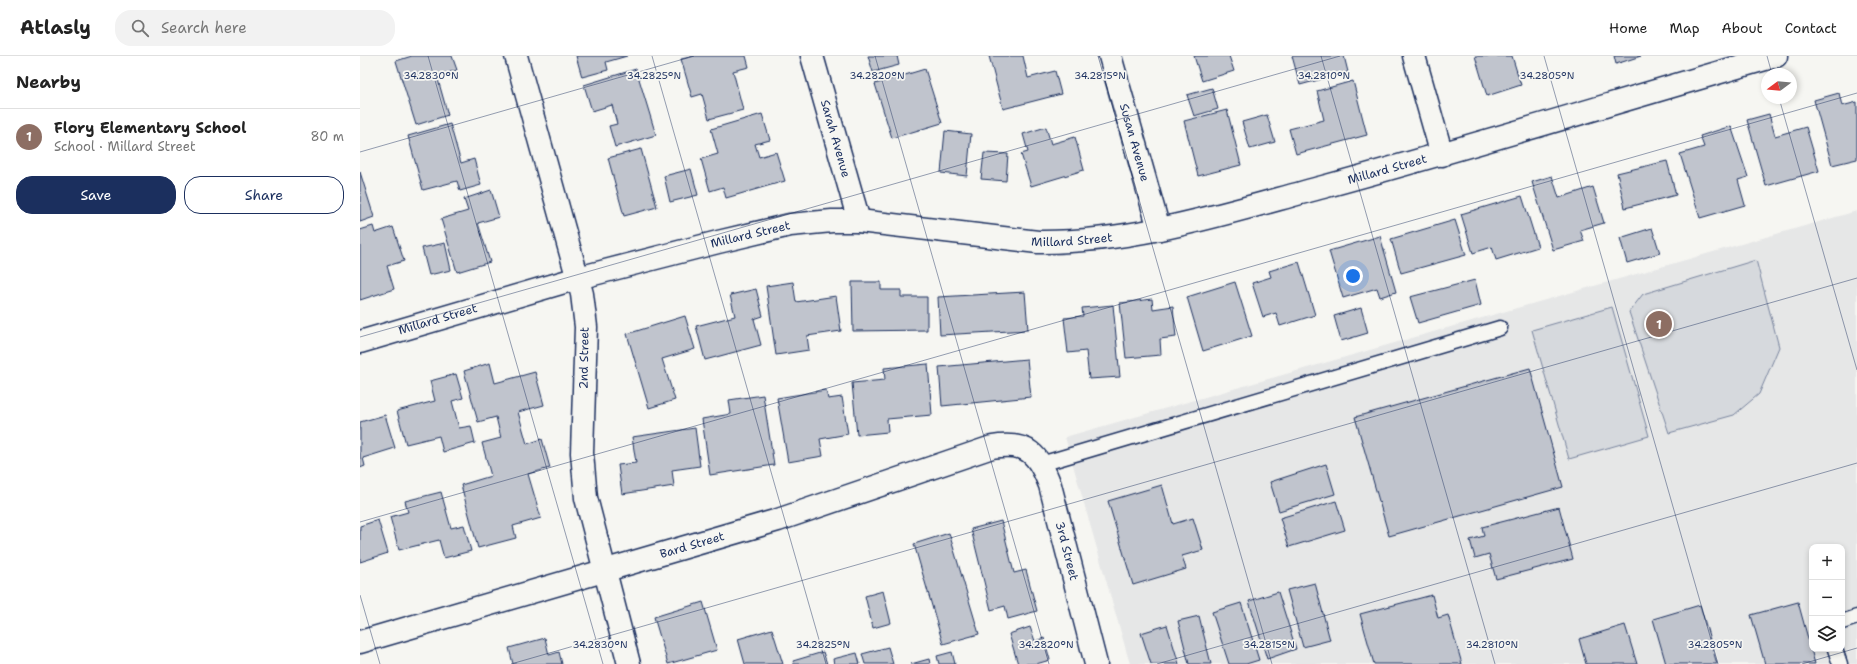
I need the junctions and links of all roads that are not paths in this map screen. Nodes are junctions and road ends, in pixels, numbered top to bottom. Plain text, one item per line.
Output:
1 (516, 56) edge
2 (812, 56) edge
3 (1110, 56) edge
4 (1414, 56) edge
5 (1776, 56) edge
6 (1719, 64) edge
7 (1442, 155) junction
8 (859, 221) junction
9 (1159, 229) junction
10 (578, 278) junction
11 (1500, 328) dead end
12 (360, 342) edge
13 (1022, 447) joint
14 (1041, 464) junction
15 (604, 572) junction
16 (1857, 617) edge
17 (1845, 621) edge
18 (360, 642) edge
19 (1836, 652) edge
20 (629, 664) edge
21 (1096, 664) edge
22 (1840, 664) edge

1 - 10 street, 2nd Street
2 - 8 street, Sarah Avenue
3 - 9 street, Susan Avenue
4 - 7 street
5 - 6 street, Millard Street
6 - 7 street, Millard Street
7 - 9 street, Millard Street
8 - 9 street, Millard Street
8 - 10 street, Millard Street
10 - 12 street, Millard Street
10 - 15 street, 2nd Street
11 - 14 lane
13 - 14 street, 3rd Street
13 - 15 street, Bard Street
14 - 21 street, 3rd Street
15 - 18 street, Bard Street
15 - 20 street, 2nd Street
16 - 17 lane
19 - 22 lane

